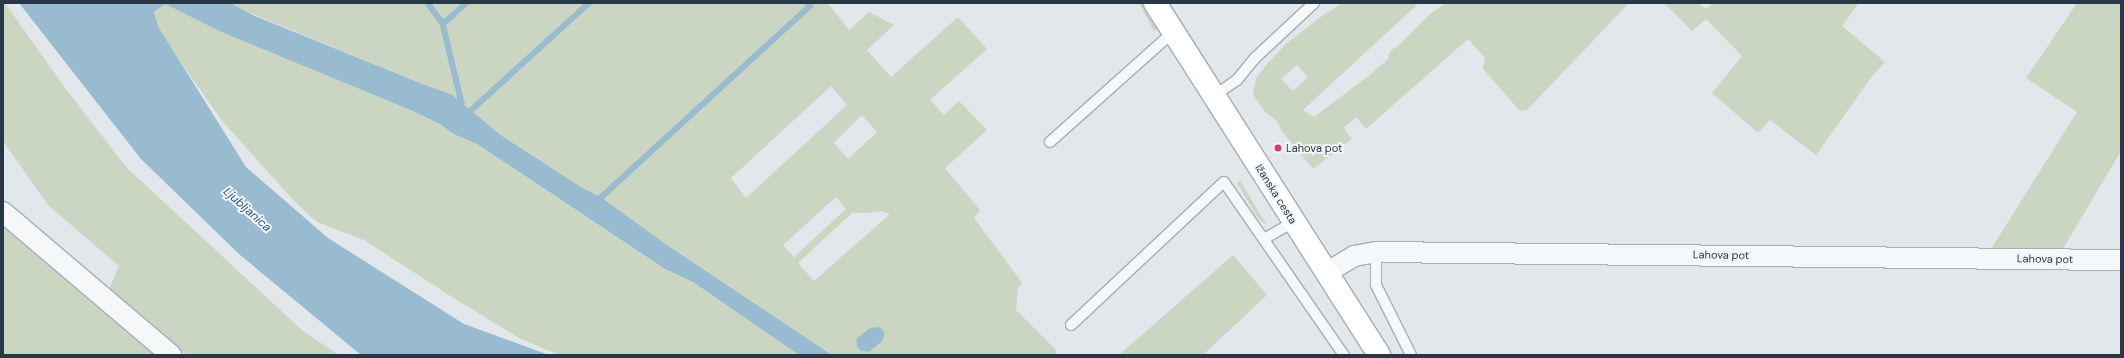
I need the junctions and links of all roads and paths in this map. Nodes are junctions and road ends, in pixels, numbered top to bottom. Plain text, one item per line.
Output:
1 (1155, 3) edge
2 (1314, 3) edge
3 (1173, 32) junction
4 (1214, 96) junction
5 (1050, 142) dead end
6 (3, 212) edge
7 (1293, 222) junction
8 (1264, 239) junction
9 (1376, 252) junction
10 (2121, 260) edge
11 (1326, 273) junction
12 (1071, 324) dead end
13 (171, 355) edge
14 (1344, 355) edge
15 (1379, 355) edge
16 (1411, 355) edge

1 - 3 main road, Ižanska cesta
2 - 4 lane
3 - 4 main road, Ižanska cesta
3 - 5 lane
4 - 7 main road, Ižanska cesta
6 - 13 street
7 - 8 lane
7 - 11 main road, Ižanska cesta
8 - 12 lane
8 - 14 lane
9 - 10 street, Lahova pot
9 - 11 street, Lahova pot
9 - 16 lane
11 - 15 main road, Ižanska cesta

